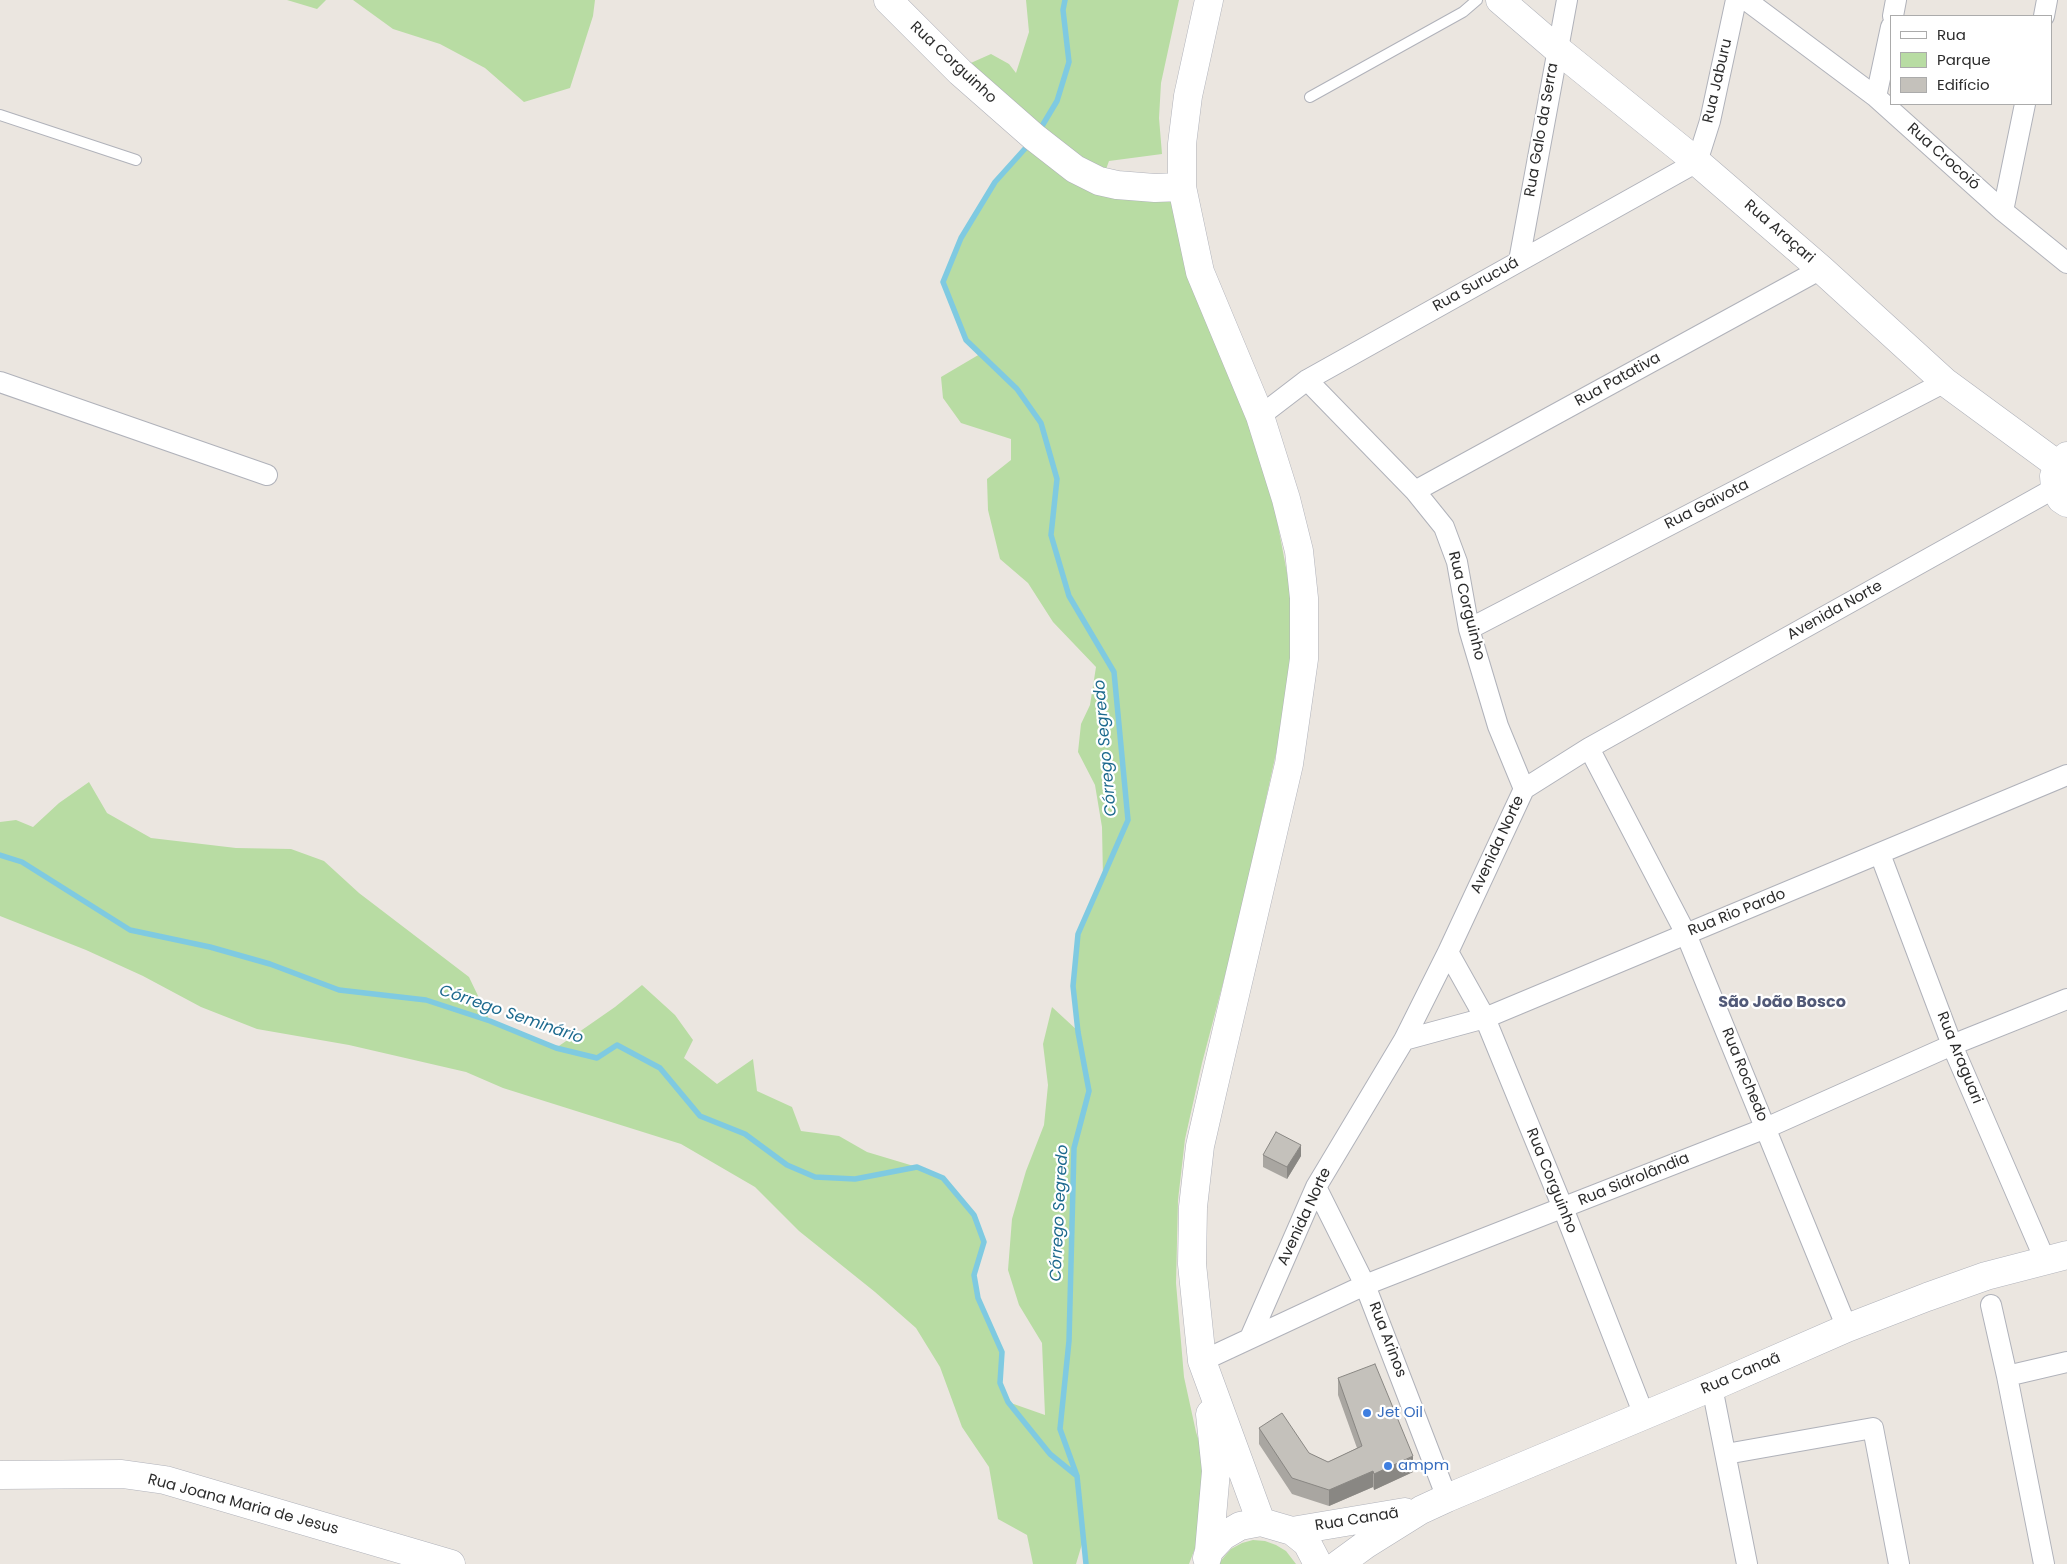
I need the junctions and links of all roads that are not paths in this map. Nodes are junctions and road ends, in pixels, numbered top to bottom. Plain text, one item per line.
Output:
1 (888, 0) edge
2 (1209, 0) edge
3 (1477, 0) edge
4 (1500, 0) edge
5 (1567, 0) edge
6 (1736, 0) edge
7 (1746, 0) edge
8 (1896, 0) edge
9 (2047, 0) edge
10 (1893, 15) edge
11 (2044, 15) edge
12 (1890, 32) edge
13 (1557, 49) junction
14 (1310, 97) dead end
15 (1876, 97) junction
16 (2025, 105) edge
17 (0, 115) edge
18 (136, 160) dead end
19 (1697, 162) junction
20 (1182, 187) junction
21 (2003, 211) junction
22 (1519, 261) junction
23 (2067, 263) edge
24 (1821, 269) junction
25 (1307, 380) junction
26 (0, 382) edge
27 (1946, 382) junction
28 (1260, 416) junction
29 (267, 475) dead end
30 (2062, 478) edge
31 (1415, 491) junction
32 (1469, 629) junction
33 (1589, 748) junction
34 (2067, 775) edge
35 (1524, 789) junction
36 (1880, 854) junction
37 (1686, 934) junction
38 (1448, 952) junction
39 (2067, 999) edge
40 (1485, 1018) junction
41 (1404, 1040) junction
42 (1952, 1045) junction
43 (1766, 1128) junction
44 (1316, 1187) junction
45 (1563, 1208) junction
46 (2056, 1257) edge
47 (1366, 1285) junction
48 (1991, 1305) dead end
49 (1847, 1328) junction
50 (1250, 1338) junction
51 (2067, 1362) edge
52 (1204, 1366) junction
53 (2007, 1376) junction
54 (1712, 1388) junction
55 (1644, 1415) junction
56 (1726, 1454) junction
57 (0, 1475) edge
58 (1446, 1498) junction
59 (1421, 1510) junction
60 (1261, 1522) junction
61 (1292, 1531) junction
62 (1207, 1558) edge
63 (451, 1564) edge
64 (1318, 1564) edge
65 (1339, 1564) edge
66 (1747, 1564) edge
67 (1899, 1564) edge
68 (2044, 1564) edge

1 - 20 street, Rua Corguinho
2 - 20 street
3 - 14 lane
4 - 13 street, Rua Araçari
5 - 13 street, Rua Galo da Serra
6 - 19 street, Rua Jaburu
7 - 15 street, Rua Crocoió
8 - 10 street
9 - 11 street
12 - 15 street
13 - 19 street, Rua Araçari
13 - 22 street, Rua Galo da Serra
15 - 21 street, Rua Crocoió
16 - 21 street
17 - 18 lane
19 - 22 street, Rua Surucuá
19 - 24 street, Rua Araçari
20 - 28 street
21 - 23 street, Rua Crocoió
22 - 25 street, Rua Surucuá
24 - 27 street, Rua Araçari
24 - 31 street, Rua Patativa
25 - 28 street, Rua Surucuá
25 - 31 street, Rua Corguinho
26 - 29 street
27 - 30 street, Rua Araçari
27 - 32 street, Rua Gaivota
28 - 52 street
30 - 33 street, Avenida Norte
31 - 32 street, Rua Corguinho
32 - 35 street, Rua Corguinho
33 - 35 street, Avenida Norte
33 - 37 street, Rua Rochedo
34 - 36 street, Rua Rio Pardo
35 - 38 street, Avenida Norte
36 - 37 street, Rua Rio Pardo
36 - 42 street, Rua Araguari
37 - 40 street, Rua Rio Pardo
37 - 43 street, Rua Rochedo
38 - 40 street, Rua Corguinho
38 - 41 street, Avenida Norte
39 - 42 street, Rua Sidrolândia
40 - 41 street, Rua Rio Pardo
40 - 45 street, Rua Corguinho
41 - 44 street, Avenida Norte
42 - 43 street, Rua Sidrolândia
42 - 46 street, Rua Araguari
43 - 45 street, Rua Sidrolândia
43 - 49 street, Rua Rochedo
44 - 47 street, Rua Arinos
44 - 50 street, Avenida Norte
45 - 47 street, Rua Sidrolândia
45 - 55 street, Rua Corguinho
46 - 49 street, Rua Canaã
47 - 50 street, Rua Sidrolândia
47 - 58 street, Rua Arinos
48 - 53 street
49 - 54 street, Rua Canaã
50 - 52 street, Rua Sidrolândia
51 - 53 street
52 - 60 street
52 - 62 street
53 - 68 street
54 - 55 street, Rua Canaã
54 - 56 street
55 - 58 street, Rua Canaã
56 - 66 street
56 - 67 street
57 - 63 street, Rua Joana Maria de Jesus
58 - 59 street, Rua Canaã
59 - 61 street, Rua Canaã
59 - 65 street, Rua Canaã
60 - 61 street
60 - 62 street
61 - 64 street

